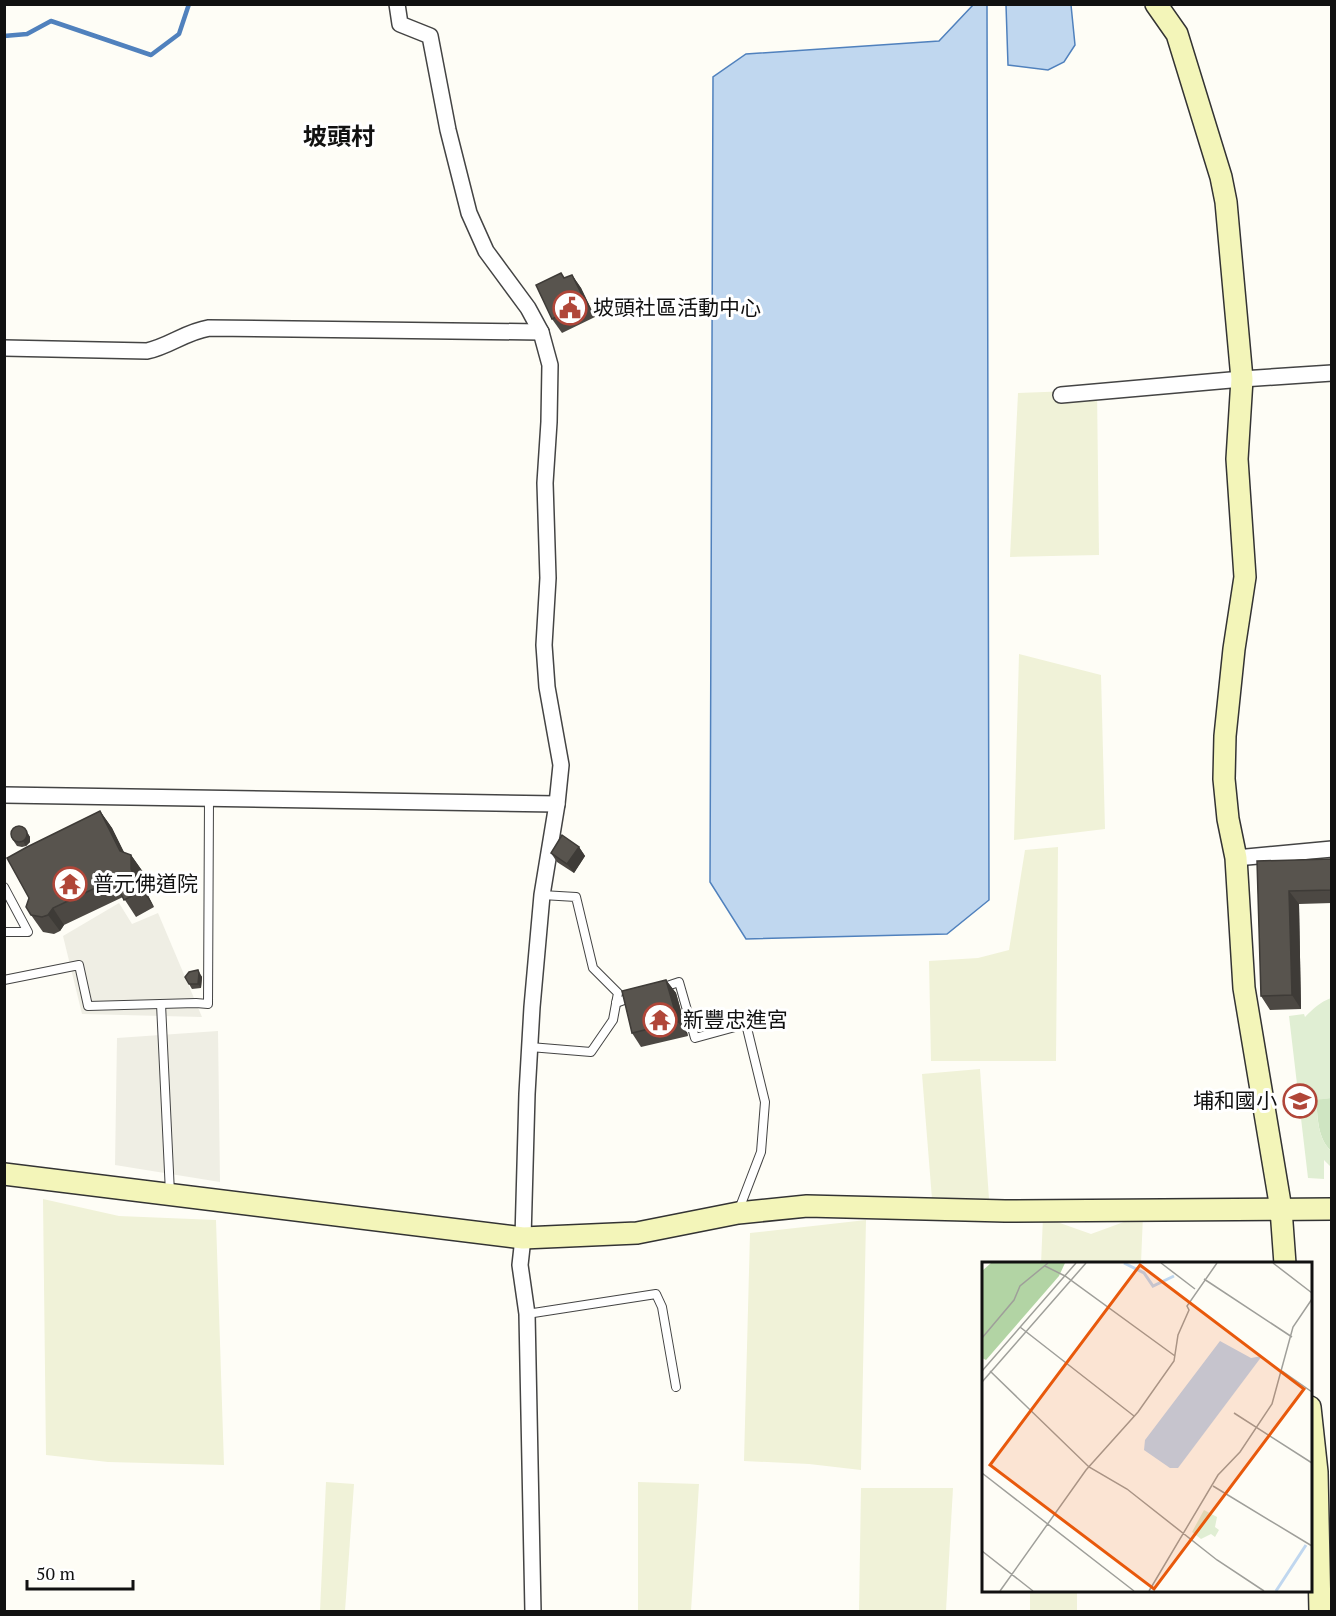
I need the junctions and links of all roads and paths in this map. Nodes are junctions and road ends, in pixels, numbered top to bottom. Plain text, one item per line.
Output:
1 (397, 4) edge
2 (1156, 4) edge
3 (541, 332) junction
4 (4, 348) edge
5 (1332, 373) edge
6 (1242, 379) junction
7 (1061, 395) dead end
8 (4, 795) edge
9 (209, 799) junction
10 (557, 804) junction
11 (1332, 849) edge
12 (1236, 858) junction
13 (4, 887) edge
14 (542, 895) junction
15 (4, 932) edge
16 (4, 980) edge
17 (648, 992) edge
18 (637, 996) edge
19 (616, 1003) junction
20 (161, 1004) junction
21 (530, 1047) junction
22 (4, 1174) edge
23 (170, 1194) junction
24 (1281, 1209) junction
25 (1332, 1209) edge
26 (738, 1213) junction
27 (523, 1238) junction
28 (1285, 1262) edge
29 (527, 1314) junction
30 (676, 1387) dead end
31 (1312, 1418) edge
32 (533, 1611) edge
33 (1320, 1611) edge

1 - 3 street
2 - 6 street
3 - 4 street
3 - 10 street
5 - 6 street
6 - 7 street
6 - 12 street
8 - 9 street
9 - 10 street
9 - 20 lane
10 - 14 street
11 - 12 street
12 - 24 street
13 - 15 lane
14 - 19 lane
14 - 21 street
16 - 20 lane
17 - 26 lane
18 - 19 lane
19 - 21 lane
20 - 23 lane
21 - 27 street
22 - 23 street
23 - 27 street
24 - 25 street
24 - 26 street
24 - 28 street
26 - 27 street
27 - 29 street
29 - 30 lane
29 - 32 street
31 - 33 street

